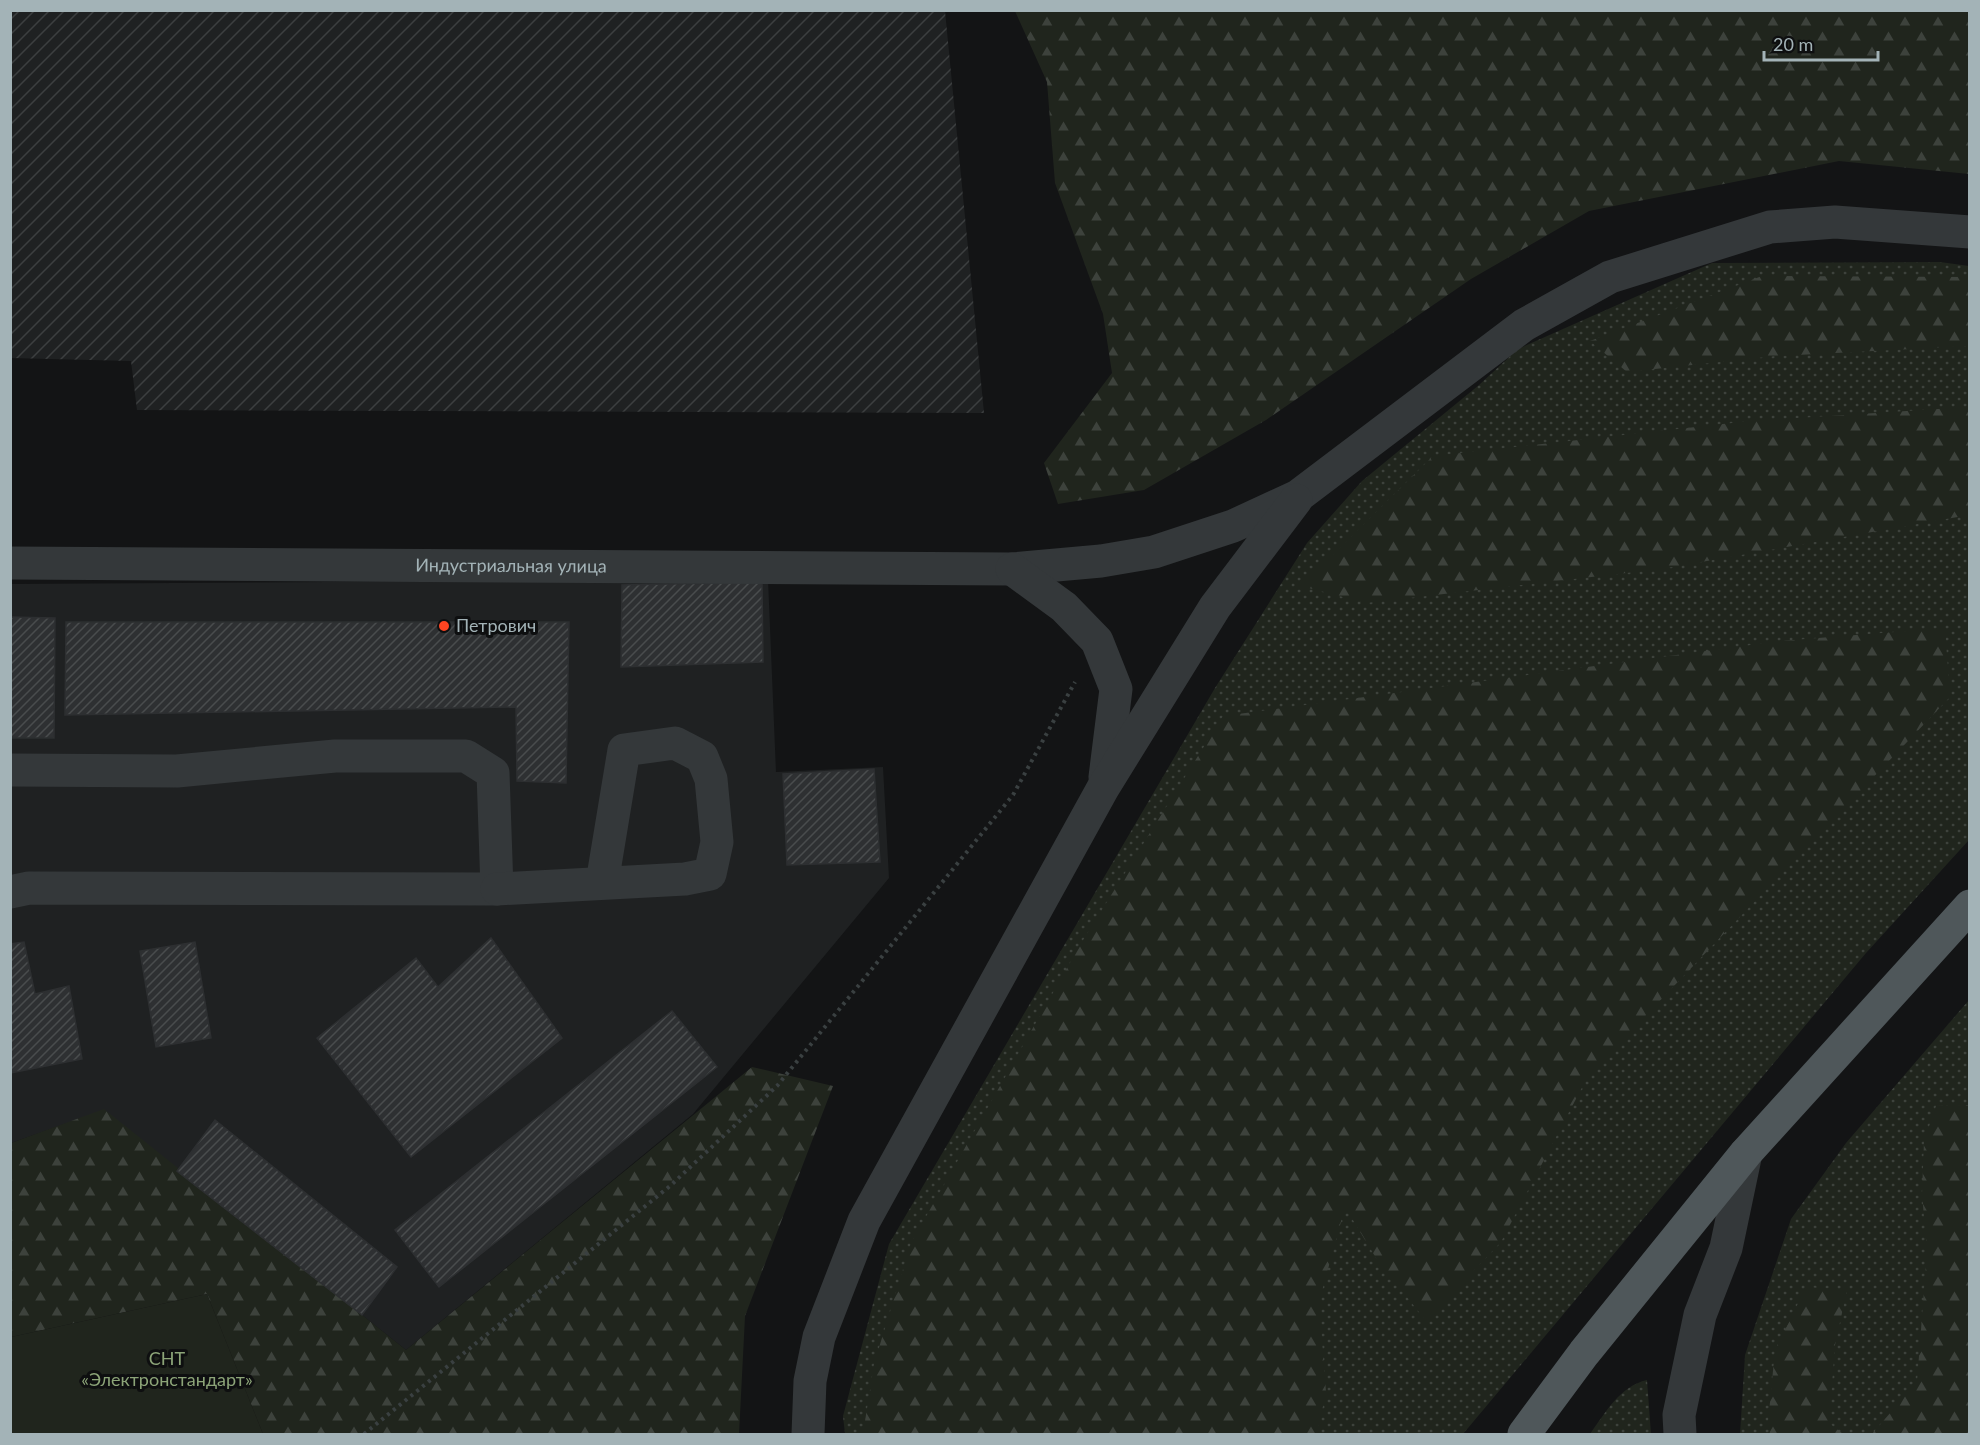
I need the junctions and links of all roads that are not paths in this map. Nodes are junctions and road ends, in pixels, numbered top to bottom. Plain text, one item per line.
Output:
1 (1970, 232) edge
2 (1299, 496) junction
3 (10, 563) edge
4 (1012, 569) junction
5 (10, 770) edge
6 (1103, 788) junction
7 (602, 883) junction
8 (497, 889) junction
9 (10, 892) edge
10 (1970, 906) edge
11 (1746, 1153) junction
12 (809, 1432) edge
13 (1524, 1434) edge
14 (1680, 1434) edge

1 - 2 street
2 - 4 street, Индустриальная улица
2 - 6 street
3 - 4 street, Индустриальная улица
4 - 6 street
5 - 8 street
6 - 12 street
7 - 7 street
7 - 8 street
8 - 9 street
10 - 11 main road
11 - 13 main road
11 - 14 street

